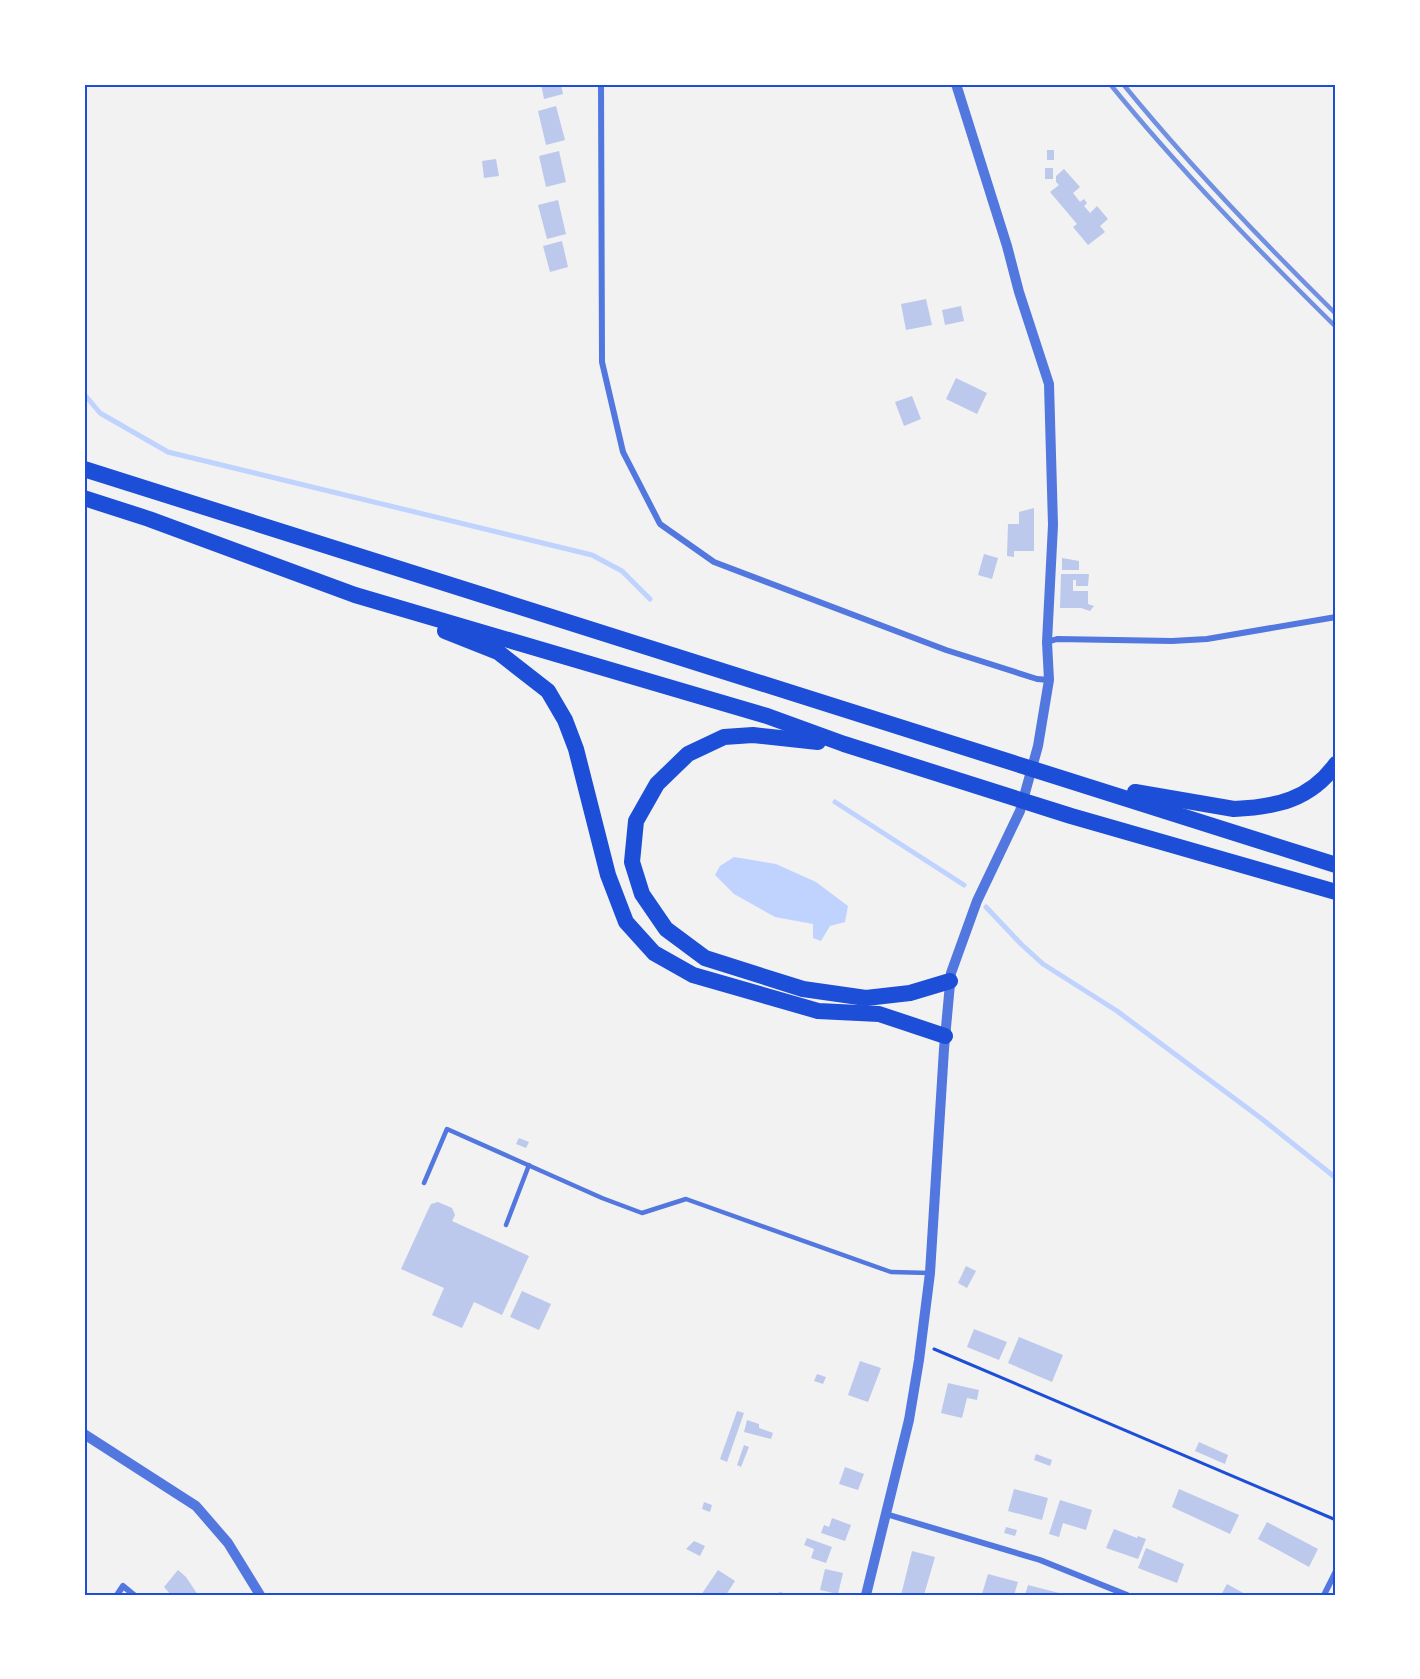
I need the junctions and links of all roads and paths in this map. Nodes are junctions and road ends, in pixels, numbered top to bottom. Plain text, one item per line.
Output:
1 (601, 84) edge
2 (956, 84) edge
3 (84, 469) edge
4 (84, 498) edge
5 (355, 595) junction
6 (1336, 617) edge
7 (1047, 642) junction
8 (1049, 680) junction
9 (844, 744) junction
10 (1336, 764) edge
11 (1077, 783) junction
12 (1336, 865) edge
13 (1336, 892) edge
14 (950, 981) junction
15 (945, 1036) junction
16 (529, 1165) junction
17 (424, 1183) dead end
18 (506, 1225) dead end
19 (930, 1274) junction
20 (921, 1344) junction
21 (84, 1434) edge
22 (886, 1514) junction
23 (1336, 1520) edge
24 (1336, 1571) edge
25 (117, 1595) edge
26 (134, 1595) edge
27 (260, 1595) edge
28 (866, 1595) edge
29 (1127, 1595) edge
30 (1324, 1595) edge

1 - 8 street
2 - 7 street
3 - 11 highway
4 - 5 highway
5 - 9 highway
5 - 15 highway
6 - 7 street
7 - 8 street
8 - 14 street
9 - 13 highway
9 - 14 highway
10 - 11 highway
11 - 12 highway
14 - 15 street
15 - 19 street
16 - 17 lane
16 - 18 lane
16 - 19 lane
19 - 20 street
20 - 22 street
20 - 23 path
21 - 27 street
22 - 28 street
22 - 29 street
24 - 30 street
25 - 26 street

